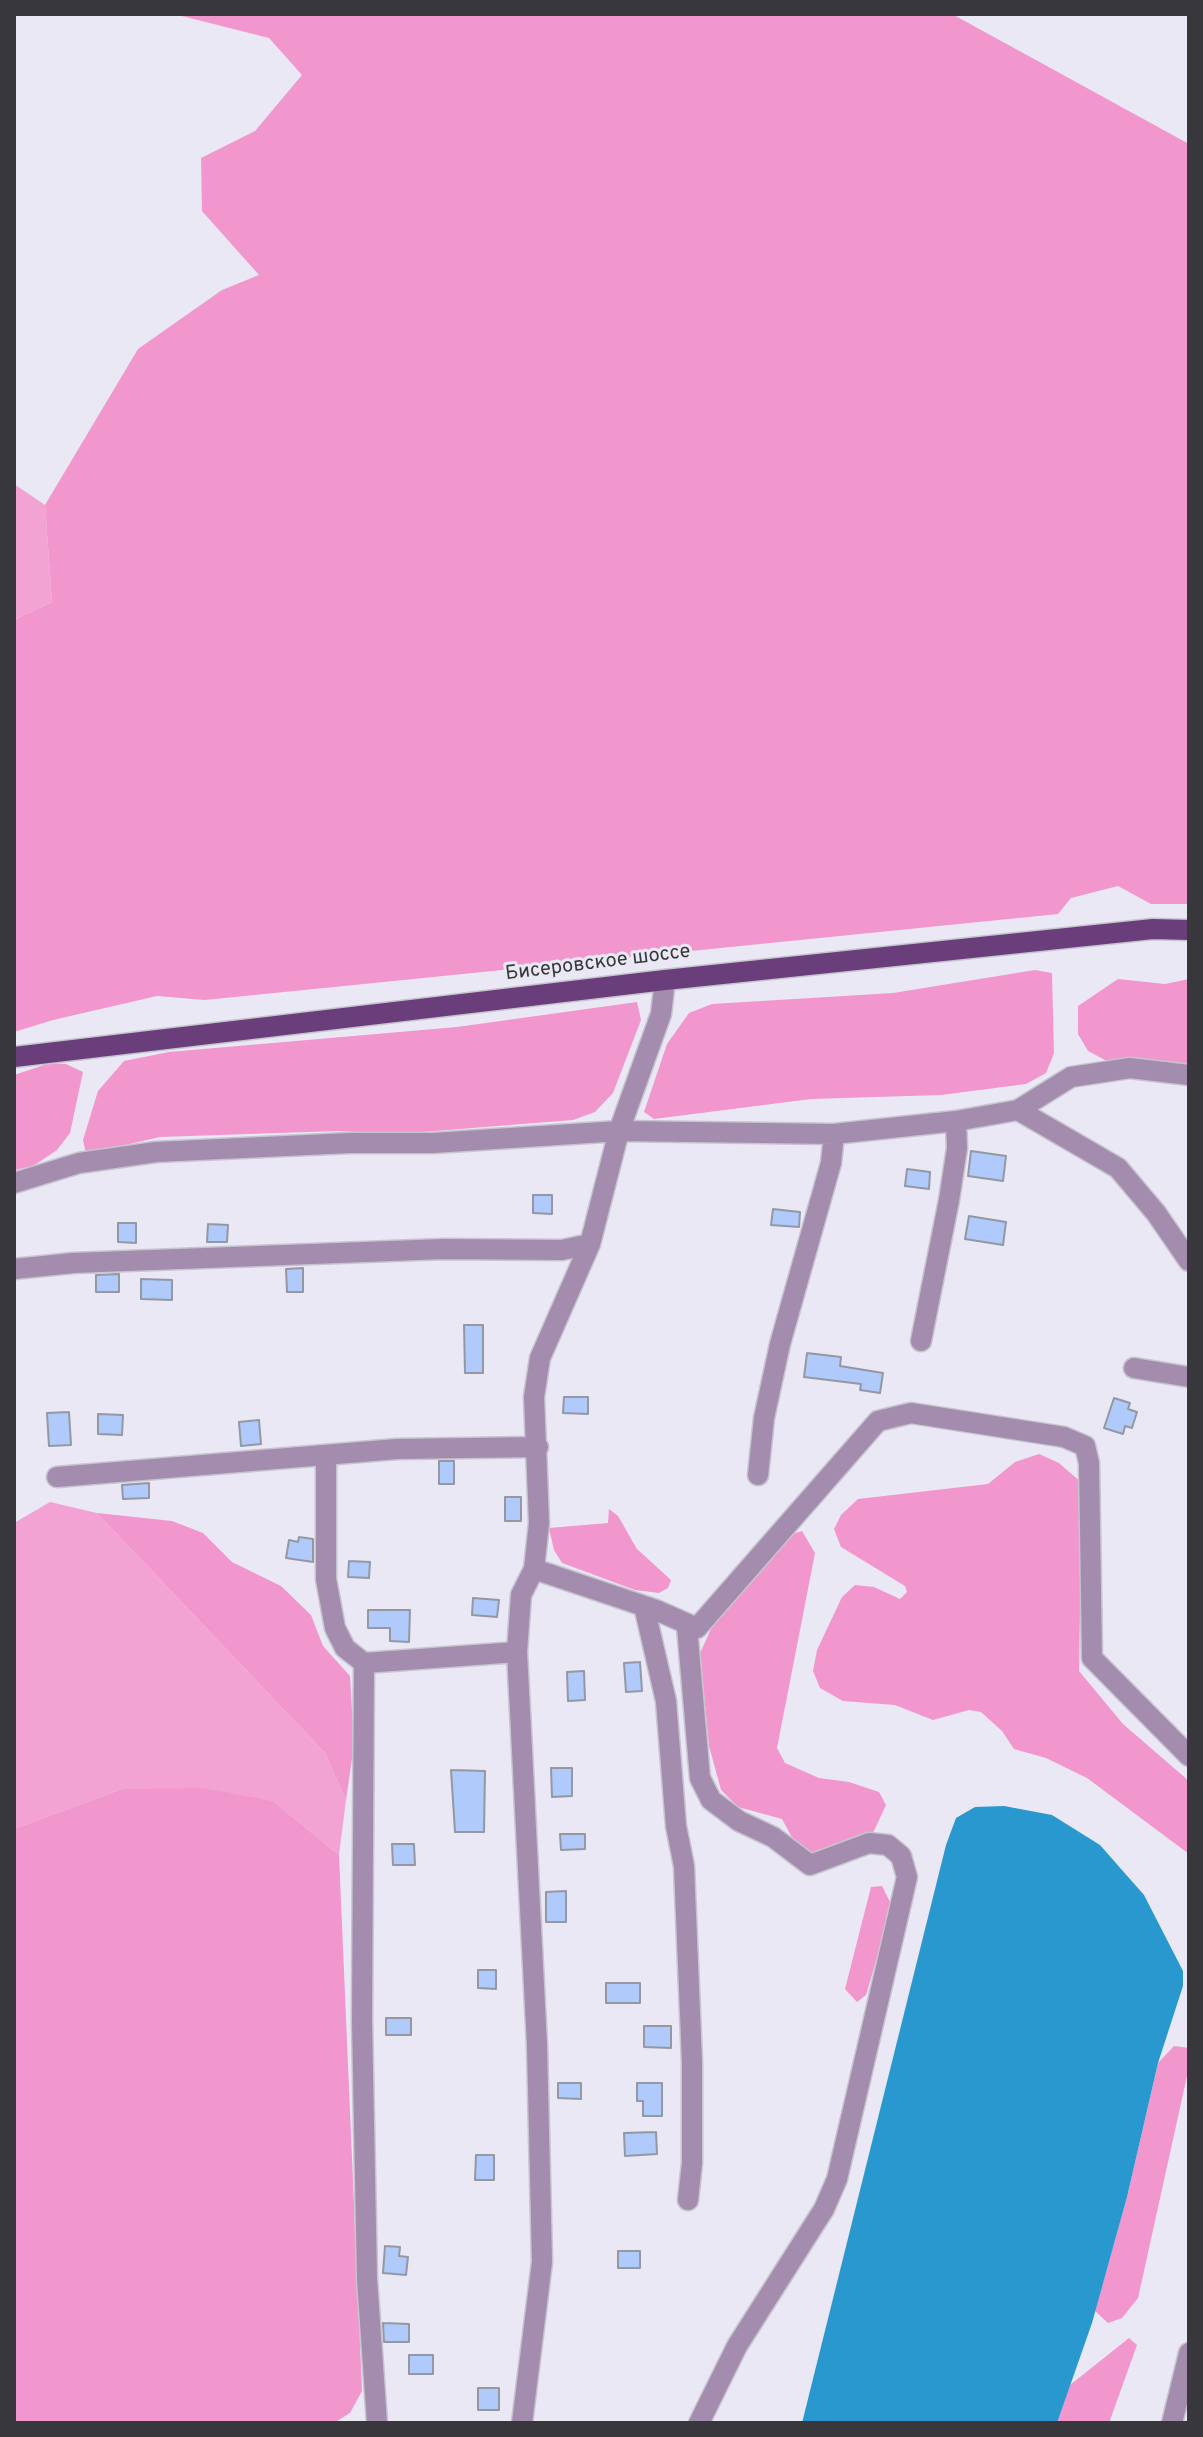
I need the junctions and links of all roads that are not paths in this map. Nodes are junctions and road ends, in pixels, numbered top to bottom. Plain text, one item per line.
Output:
1 (1189, 930) edge
2 (665, 980) junction
3 (14, 1057) edge
4 (1189, 1075) edge
5 (1018, 1110) junction
6 (956, 1121) junction
7 (619, 1131) junction
8 (834, 1134) junction
9 (14, 1183) edge
10 (590, 1244) junction
11 (1189, 1261) edge
12 (14, 1269) edge
13 (921, 1341) dead end
14 (1134, 1368) dead end
15 (1189, 1377) edge
16 (538, 1447) junction
17 (326, 1455) junction
18 (758, 1475) dead end
19 (57, 1477) dead end
20 (534, 1569) junction
21 (644, 1606) junction
22 (687, 1627) junction
23 (517, 1652) junction
24 (364, 1663) junction
25 (1189, 1756) edge
26 (688, 2200) dead end
27 (1189, 2353) edge
28 (377, 2423) edge
29 (522, 2423) edge
30 (699, 2423) edge
31 (1172, 2423) edge

1 - 2 main road, Бисеровское шоссе
2 - 3 main road, Бисеровское шоссе
2 - 7 street
4 - 5 street
5 - 6 street
5 - 11 street
6 - 8 street
6 - 13 street
7 - 8 street
7 - 9 street
7 - 10 street
8 - 18 street
10 - 12 street
10 - 16 street
14 - 15 street
16 - 17 street
16 - 20 street
17 - 19 street
17 - 24 street
20 - 21 street
20 - 23 street
21 - 22 street
21 - 26 street
22 - 25 street
22 - 30 street
23 - 24 street
23 - 29 street
24 - 28 street
27 - 31 street

